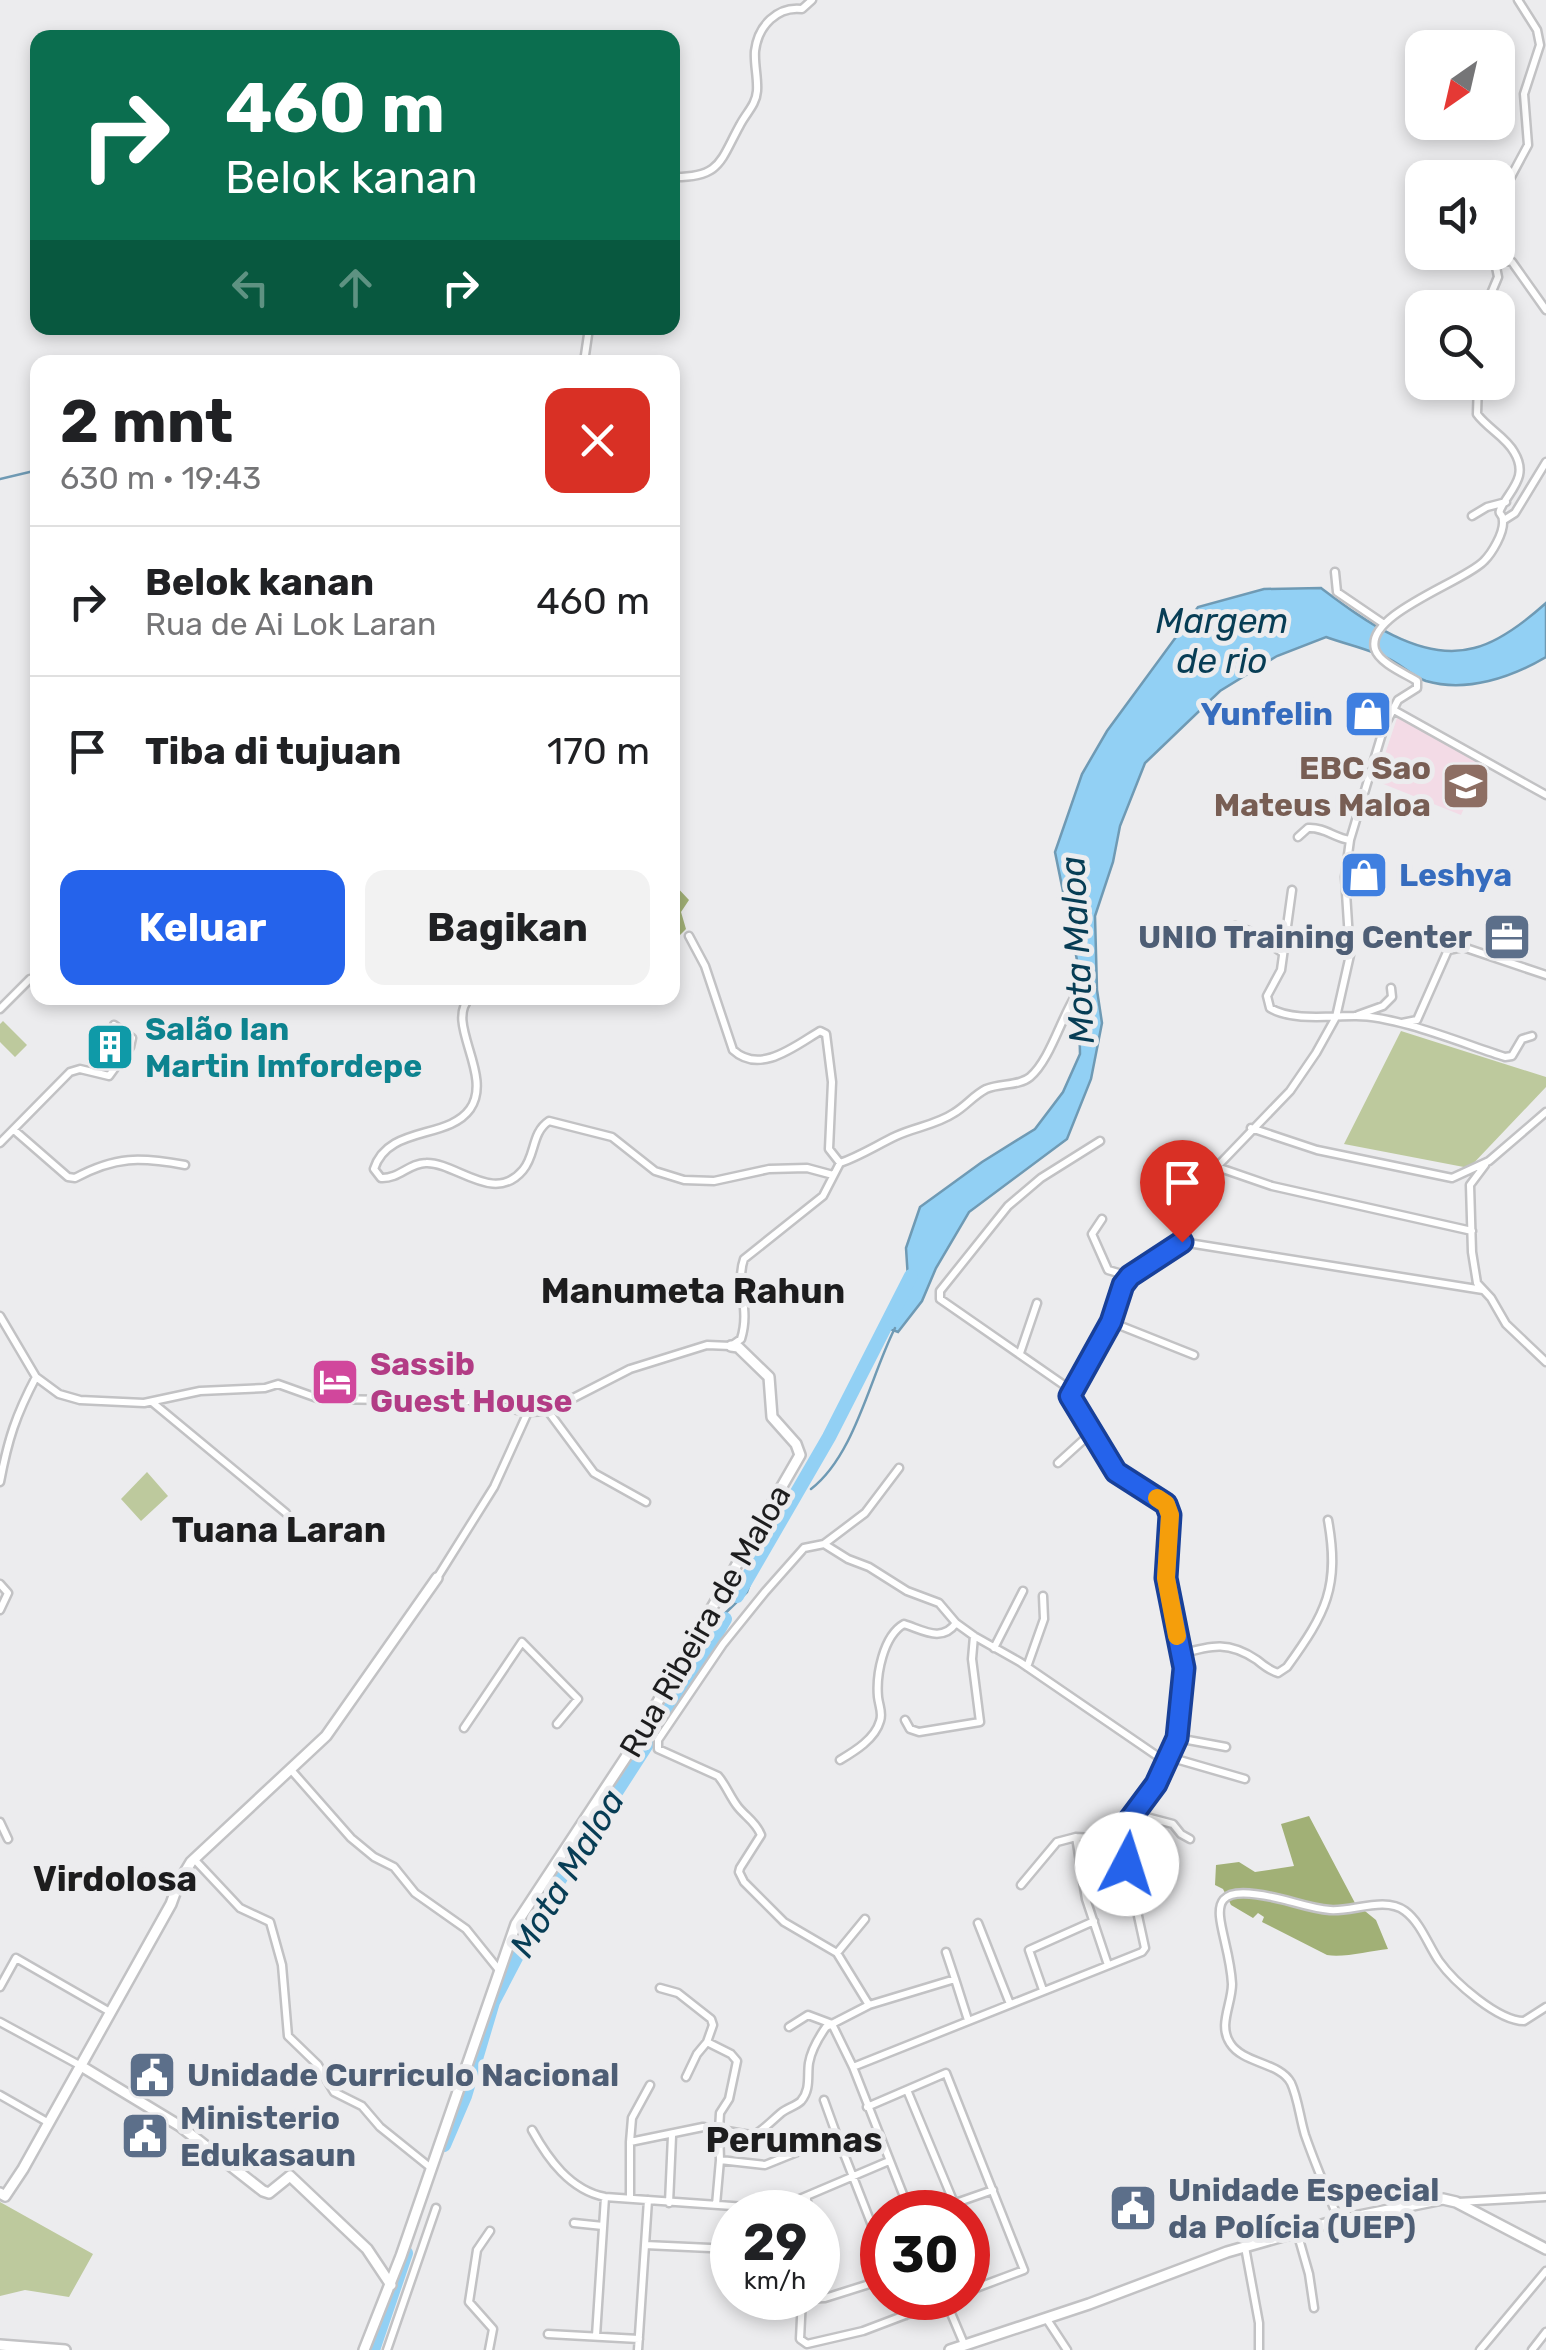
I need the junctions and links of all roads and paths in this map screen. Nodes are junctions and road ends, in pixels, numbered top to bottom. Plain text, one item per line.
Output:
1 (812, 0) edge
2 (1518, 0) edge
3 (1515, 169) edge
4 (680, 176) edge
5 (1515, 266) edge
6 (1546, 310) edge
7 (1477, 400) edge
8 (1546, 462) edge
9 (1507, 502) junction
10 (1472, 516) dead end
11 (1504, 520) junction
12 (1335, 572) dead end
13 (1384, 624) junction
14 (1392, 710) junction
15 (1546, 795) edge
16 (1298, 837) dead end
17 (1350, 840) junction
18 (1292, 890) dead end
19 (1235, 926) dead end
20 (689, 936) dead end
21 (1283, 953) junction
22 (1546, 975) edge
23 (30, 979) dead end
24 (1391, 988) dead end
25 (1076, 995) dead end
26 (464, 1005) edge
27 (0, 1009) edge
28 (1356, 1016) junction
29 (1336, 1017) junction
30 (1395, 1024) junction
31 (114, 1025) dead end
32 (1532, 1036) dead end
33 (1546, 1112) edge
34 (1251, 1128) junction
35 (14, 1130) junction
36 (1100, 1141) dead end
37 (0, 1143) edge
38 (1490, 1160) junction
39 (840, 1163) junction
40 (184, 1165) dead end
41 (1217, 1167) junction
42 (833, 1175) junction
43 (1102, 1220) dead end
44 (1472, 1231) junction
45 (1182, 1242) junction
46 (1130, 1276) junction
47 (1484, 1290) junction
48 (1037, 1303) dead end
49 (0, 1316) edge
50 (1111, 1322) junction
51 (731, 1346) junction
52 (1020, 1353) junction
53 (1194, 1355) dead end
54 (1546, 1362) edge
55 (36, 1377) junction
56 (1070, 1390) junction
57 (151, 1402) junction
58 (548, 1411) junction
59 (528, 1412) junction
60 (1090, 1433) junction
61 (1058, 1463) dead end
62 (899, 1468) dead end
63 (0, 1482) edge
64 (646, 1502) dead end
65 (286, 1512) dead end
66 (1328, 1520) dead end
67 (824, 1544) junction
68 (437, 1578) joint
69 (0, 1584) edge
70 (1023, 1590) dead end
71 (1043, 1596) dead end
72 (0, 1610) edge
73 (956, 1623) junction
74 (974, 1636) junction
75 (994, 1648) junction
76 (1181, 1654) junction
77 (1027, 1667) junction
78 (905, 1720) dead end
79 (556, 1724) dead end
80 (464, 1728) dead end
81 (1177, 1738) junction
82 (1226, 1747) dead end
83 (1167, 1759) junction
84 (840, 1760) dead end
85 (292, 1771) junction
86 (1245, 1779) dead end
87 (1134, 1813) junction
88 (0, 1822) edge
89 (1076, 1837) junction
90 (8, 1839) dead end
91 (1190, 1839) dead end
92 (1123, 1840) junction
93 (194, 1859) junction
94 (1022, 1886) dead end
95 (866, 1919) dead end
96 (1094, 1921) junction
97 (978, 1923) dead end
98 (946, 1952) dead end
99 (837, 1953) junction
100 (1108, 1965) junction
101 (499, 1970) junction
102 (955, 1980) junction
103 (0, 1986) edge
104 (660, 1988) dead end
105 (1043, 1990) junction
106 (1010, 2004) junction
107 (869, 2006) junction
108 (1546, 2007) edge
109 (112, 2013) junction
110 (968, 2020) junction
111 (0, 2022) edge
112 (832, 2024) junction
113 (790, 2027) dead end
114 (707, 2042) junction
115 (81, 2066) junction
116 (853, 2067) junction
117 (686, 2077) dead end
118 (650, 2084) dead end
119 (907, 2090) junction
120 (0, 2096) edge
121 (824, 2100) dead end
122 (867, 2106) junction
123 (48, 2123) junction
124 (532, 2130) dead end
125 (719, 2130) junction
126 (672, 2136) junction
127 (837, 2136) junction
128 (630, 2142) junction
129 (720, 2160) junction
130 (889, 2161) junction
131 (431, 2168) junction
132 (853, 2177) junction
133 (717, 2190) edge
134 (824, 2190) edge
135 (901, 2190) edge
136 (949, 2190) edge
137 (994, 2190) junction
138 (990, 2191) edge
139 (0, 2193) edge
140 (860, 2195) edge
141 (1546, 2197) edge
142 (605, 2198) junction
143 (630, 2198) junction
144 (648, 2200) junction
145 (1456, 2202) junction
146 (669, 2203) junction
147 (710, 2205) edge
148 (436, 2208) dead end
149 (1339, 2220) junction
150 (574, 2224) dead end
151 (603, 2226) junction
152 (490, 2231) dead end
153 (1297, 2232) junction
154 (645, 2246) junction
155 (1245, 2247) junction
156 (710, 2248) edge
157 (1546, 2249) edge
158 (1546, 2271) edge
159 (990, 2283) edge
160 (391, 2285) junction
161 (1314, 2308) dead end
162 (1046, 2318) junction
163 (801, 2320) edge
164 (894, 2320) edge
165 (955, 2320) edge
166 (1546, 2332) edge
167 (548, 2334) dead end
168 (596, 2336) junction
169 (639, 2339) junction
170 (964, 2344) junction
171 (0, 2345) edge
172 (65, 2350) edge
173 (364, 2350) edge
174 (387, 2350) edge
175 (490, 2350) edge
176 (638, 2350) edge
177 (950, 2350) edge
178 (1066, 2350) edge
179 (1259, 2350) edge
180 (1480, 2350) edge
181 (1532, 2350) edge

1 - 4 street
2 - 3 street
5 - 6 street
7 - 9 street
8 - 11 street
9 - 10 street
9 - 11 street
11 - 13 street
12 - 13 street
13 - 14 street
14 - 15 street
14 - 17 street
16 - 17 street
17 - 29 street
18 - 21 street
19 - 21 street
20 - 39 street
21 - 29 street
22 - 30 street
23 - 27 street
24 - 28 street
25 - 39 street
26 - 42 street
28 - 29 street
28 - 30 street
29 - 34 street
30 - 32 street
31 - 35 street
33 - 38 street
34 - 38 street
34 - 41 street
35 - 37 street
35 - 40 street
36 - 52 street
38 - 44 street
39 - 42 street
41 - 44 street
41 - 45 street
42 - 51 street
43 - 46 street
44 - 47 street
45 - 46 street
45 - 47 street
46 - 50 street
47 - 54 street
48 - 52 street
49 - 55 street
50 - 53 street
50 - 56 street
51 - 58 street
51 - 101 street, Rua Ribeira de Maloa
52 - 56 street
55 - 57 street
55 - 63 street
56 - 60 street
57 - 59 street
57 - 65 street
58 - 59 street
58 - 64 street
59 - 68 street
60 - 61 street
60 - 76 street
62 - 67 street
66 - 76 street
67 - 73 street
67 - 99 street
68 - 85 street
69 - 72 street
70 - 75 street
71 - 77 street
73 - 74 street
73 - 84 street
74 - 75 street
74 - 78 street
75 - 77 street
76 - 81 street
77 - 83 street
79 - 80 street
81 - 82 street
81 - 83 street
83 - 86 street
83 - 87 street
85 - 93 street
85 - 101 street
87 - 91 street
87 - 92 street
88 - 90 street
89 - 92 street
89 - 94 street
89 - 96 street
92 - 100 street
93 - 109 street
93 - 131 street
95 - 99 street
96 - 100 street
96 - 105 street
97 - 106 street
98 - 102 street
99 - 107 street
100 - 105 street
101 - 131 street, Rua Ribeira de Maloa
102 - 107 street
102 - 110 street
103 - 109 street
104 - 114 street
105 - 106 street
106 - 110 street
107 - 112 street
108 - 149 street
109 - 115 street
110 - 116 street
111 - 115 street
112 - 113 street
112 - 116 street
112 - 125 street
114 - 117 street
114 - 125 street
115 - 123 street
115 - 160 street
116 - 122 street
118 - 128 street
119 - 122 street
119 - 136 street
119 - 137 street
120 - 123 street
121 - 127 street
122 - 130 street
123 - 139 street
124 - 142 street
125 - 126 street
125 - 129 street
126 - 128 street
126 - 146 street
127 - 129 street
127 - 132 street
128 - 143 street
129 - 133 street
130 - 132 street
130 - 135 street
131 - 160 street, Rua Ribeira de Maloa
132 - 134 street
132 - 140 street
137 - 138 street
137 - 159 street
141 - 145 street
142 - 143 street
142 - 151 street
143 - 144 street
144 - 146 street
144 - 154 street
145 - 149 street
145 - 157 street
146 - 147 street
148 - 174 street
149 - 153 street
150 - 151 street
151 - 168 street
152 - 175 street
153 - 155 street
153 - 161 street
154 - 156 street
154 - 169 street
155 - 162 street
155 - 179 street
158 - 180 street
160 - 173 street, Rua Ribeira de Maloa
162 - 170 street
162 - 178 street
163 - 164 street
165 - 170 street
166 - 181 street
167 - 168 street
168 - 169 street
169 - 176 street
170 - 177 street
171 - 172 street

